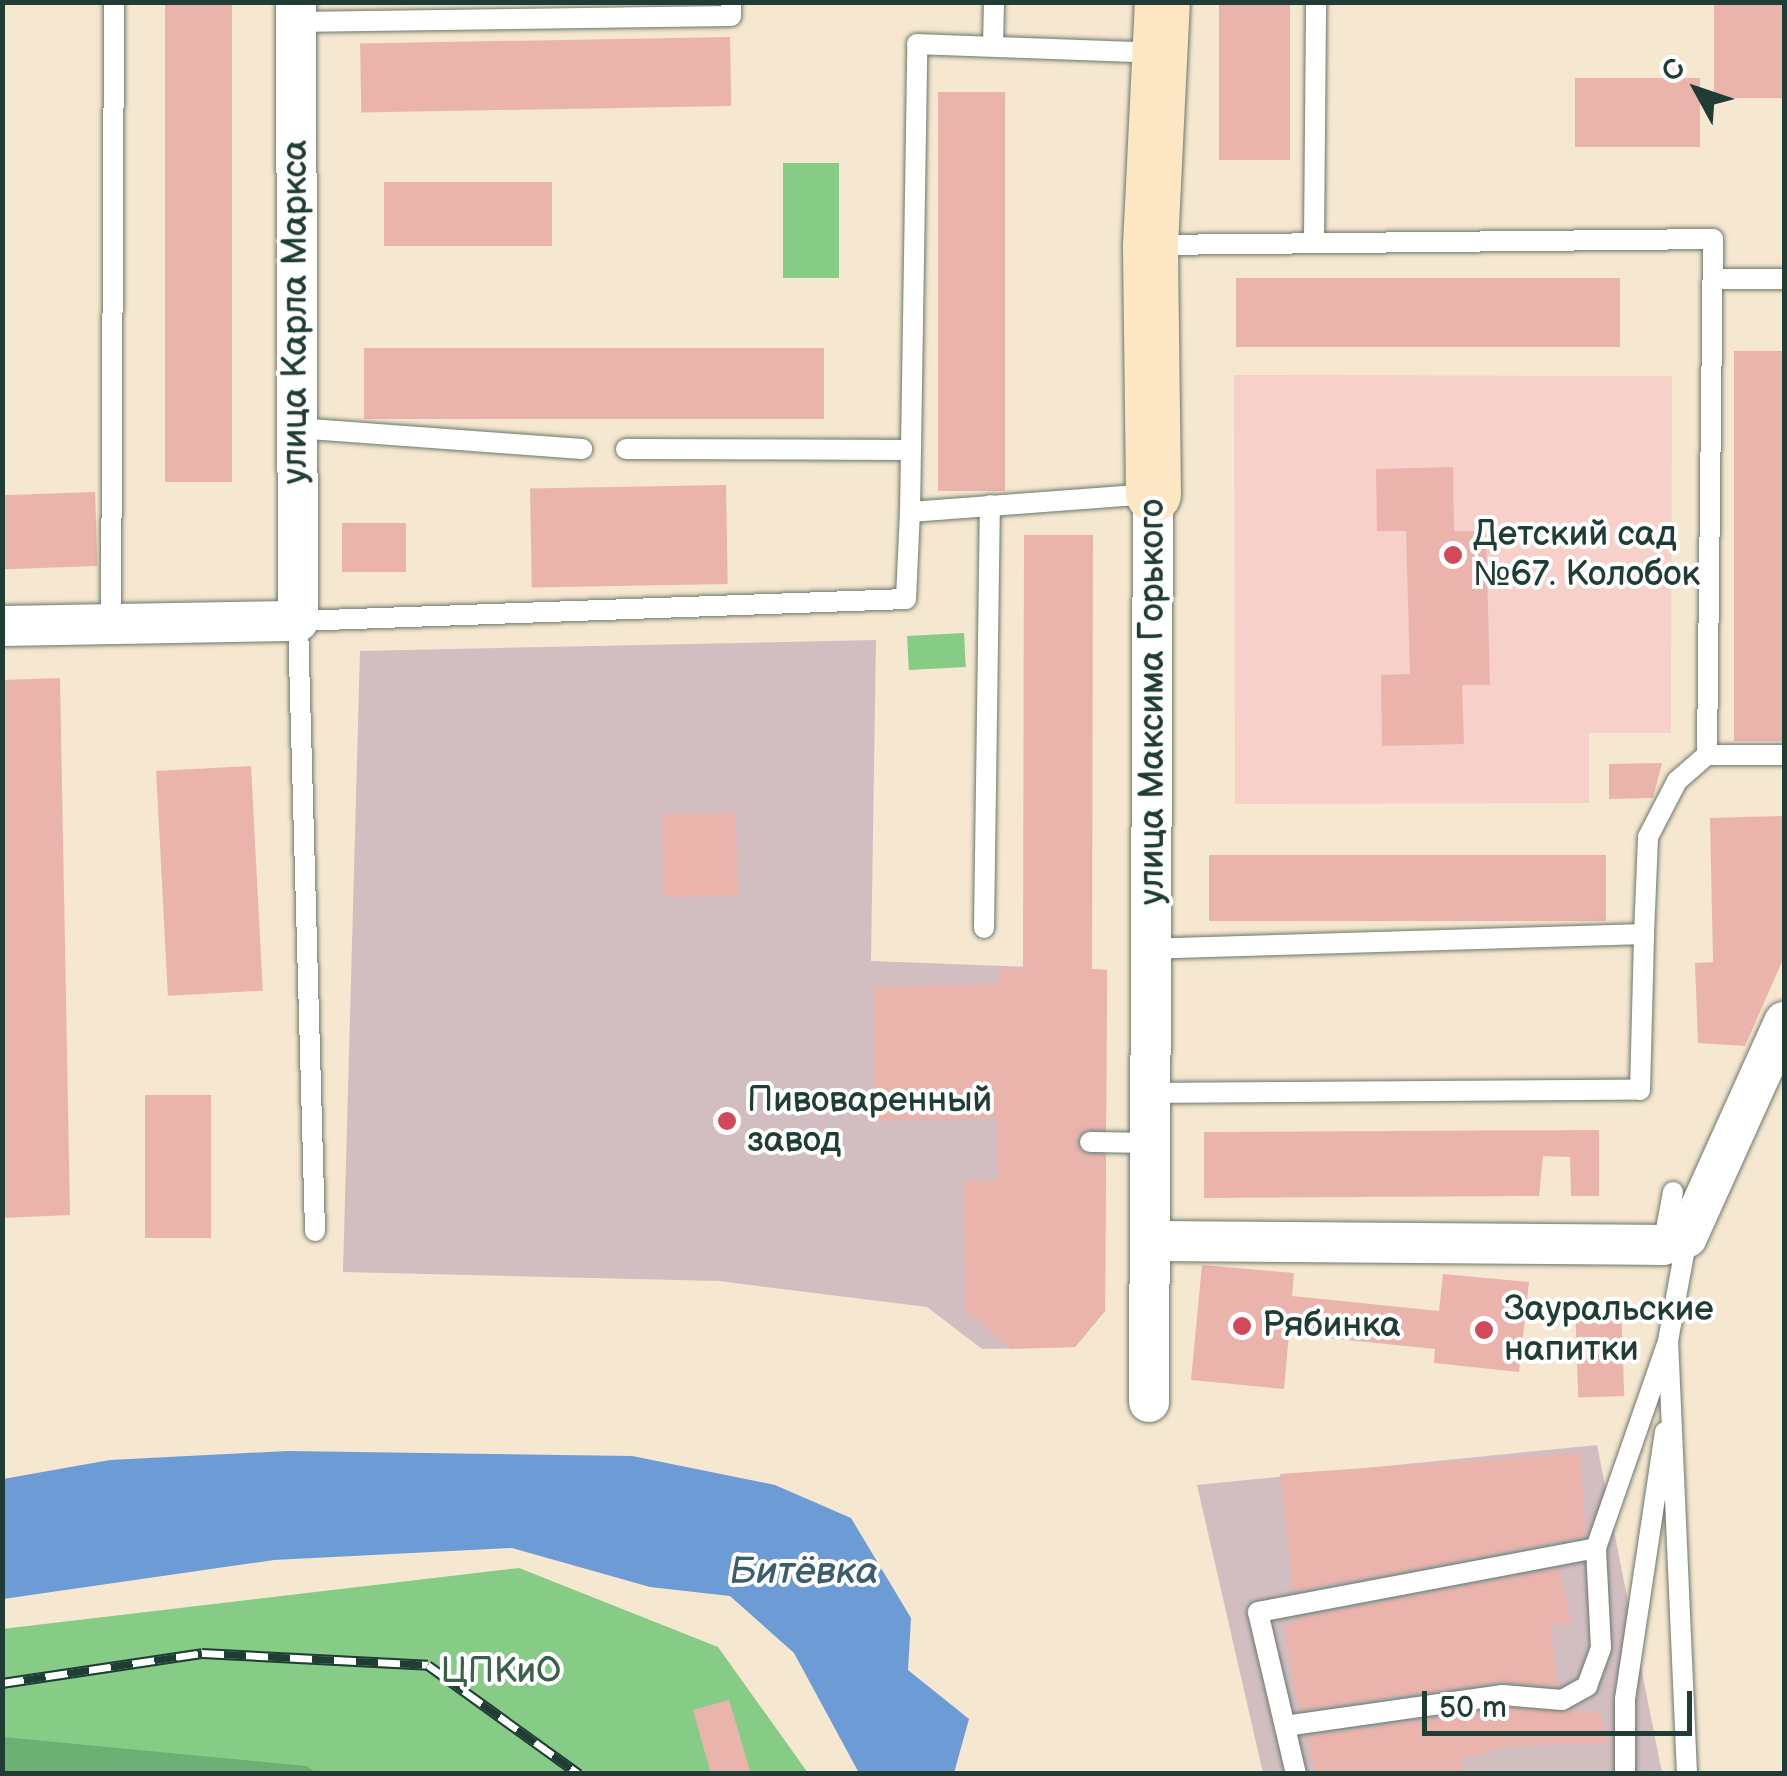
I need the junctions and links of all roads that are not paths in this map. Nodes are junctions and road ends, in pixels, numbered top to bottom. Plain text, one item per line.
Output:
1 (114, 2) edge
2 (731, 2) edge
3 (994, 2) edge
4 (1316, 2) edge
5 (296, 12) edge
6 (1162, 28) edge
7 (993, 46) junction
8 (1314, 240) junction
9 (1150, 245) junction
10 (1713, 279) junction
11 (1784, 280) edge
12 (296, 428) junction
13 (582, 449) dead end
14 (626, 450) dead end
15 (911, 450) junction
16 (1154, 494) junction
17 (990, 505) junction
18 (910, 512) junction
19 (298, 621) junction
20 (110, 625) junction
21 (2, 626) edge
22 (1784, 755) edge
23 (1707, 756) junction
24 (984, 928) dead end
25 (1644, 934) junction
26 (1152, 949) junction
27 (1784, 1022) edge
28 (1151, 1093) junction
29 (1090, 1142) dead end
30 (1152, 1144) junction
31 (1673, 1192) dead end
32 (314, 1231) dead end
33 (1675, 1241) junction
34 (1154, 1242) junction
35 (1668, 1341) junction
36 (1149, 1402) dead end
37 (1670, 1410) junction
38 (1596, 1548) junction
39 (1284, 1726) junction
40 (1296, 1774) edge
41 (1625, 1774) edge
42 (1686, 1774) edge

1 - 20 lane
2 - 5 lane
3 - 7 lane
4 - 8 lane
5 - 12 street, улица Карла Маркса
6 - 7 lane
6 - 9 street, улица Максима Горького
7 - 15 lane
8 - 9 lane
8 - 10 lane
9 - 16 street, улица Максима Горького
10 - 11 lane
10 - 23 lane
12 - 13 lane
12 - 19 street, улица Карла Маркса
14 - 15 lane
15 - 18 lane
16 - 17 lane
16 - 26 street, улица Максима Горького
17 - 18 lane
17 - 24 lane
18 - 19 lane
19 - 20 street
19 - 32 lane
20 - 21 street
22 - 23 lane
23 - 25 lane
25 - 26 lane
25 - 28 lane
26 - 28 street, улица Максима Горького
27 - 33 street
28 - 30 street, улица Максима Горького
29 - 30 lane
30 - 34 street, улица Максима Горького
31 - 33 lane
33 - 34 street
33 - 35 lane
34 - 36 street, улица Максима Горького
35 - 37 lane
35 - 38 lane
37 - 41 lane
37 - 42 lane
38 - 39 lane
38 - 39 lane
39 - 40 lane

